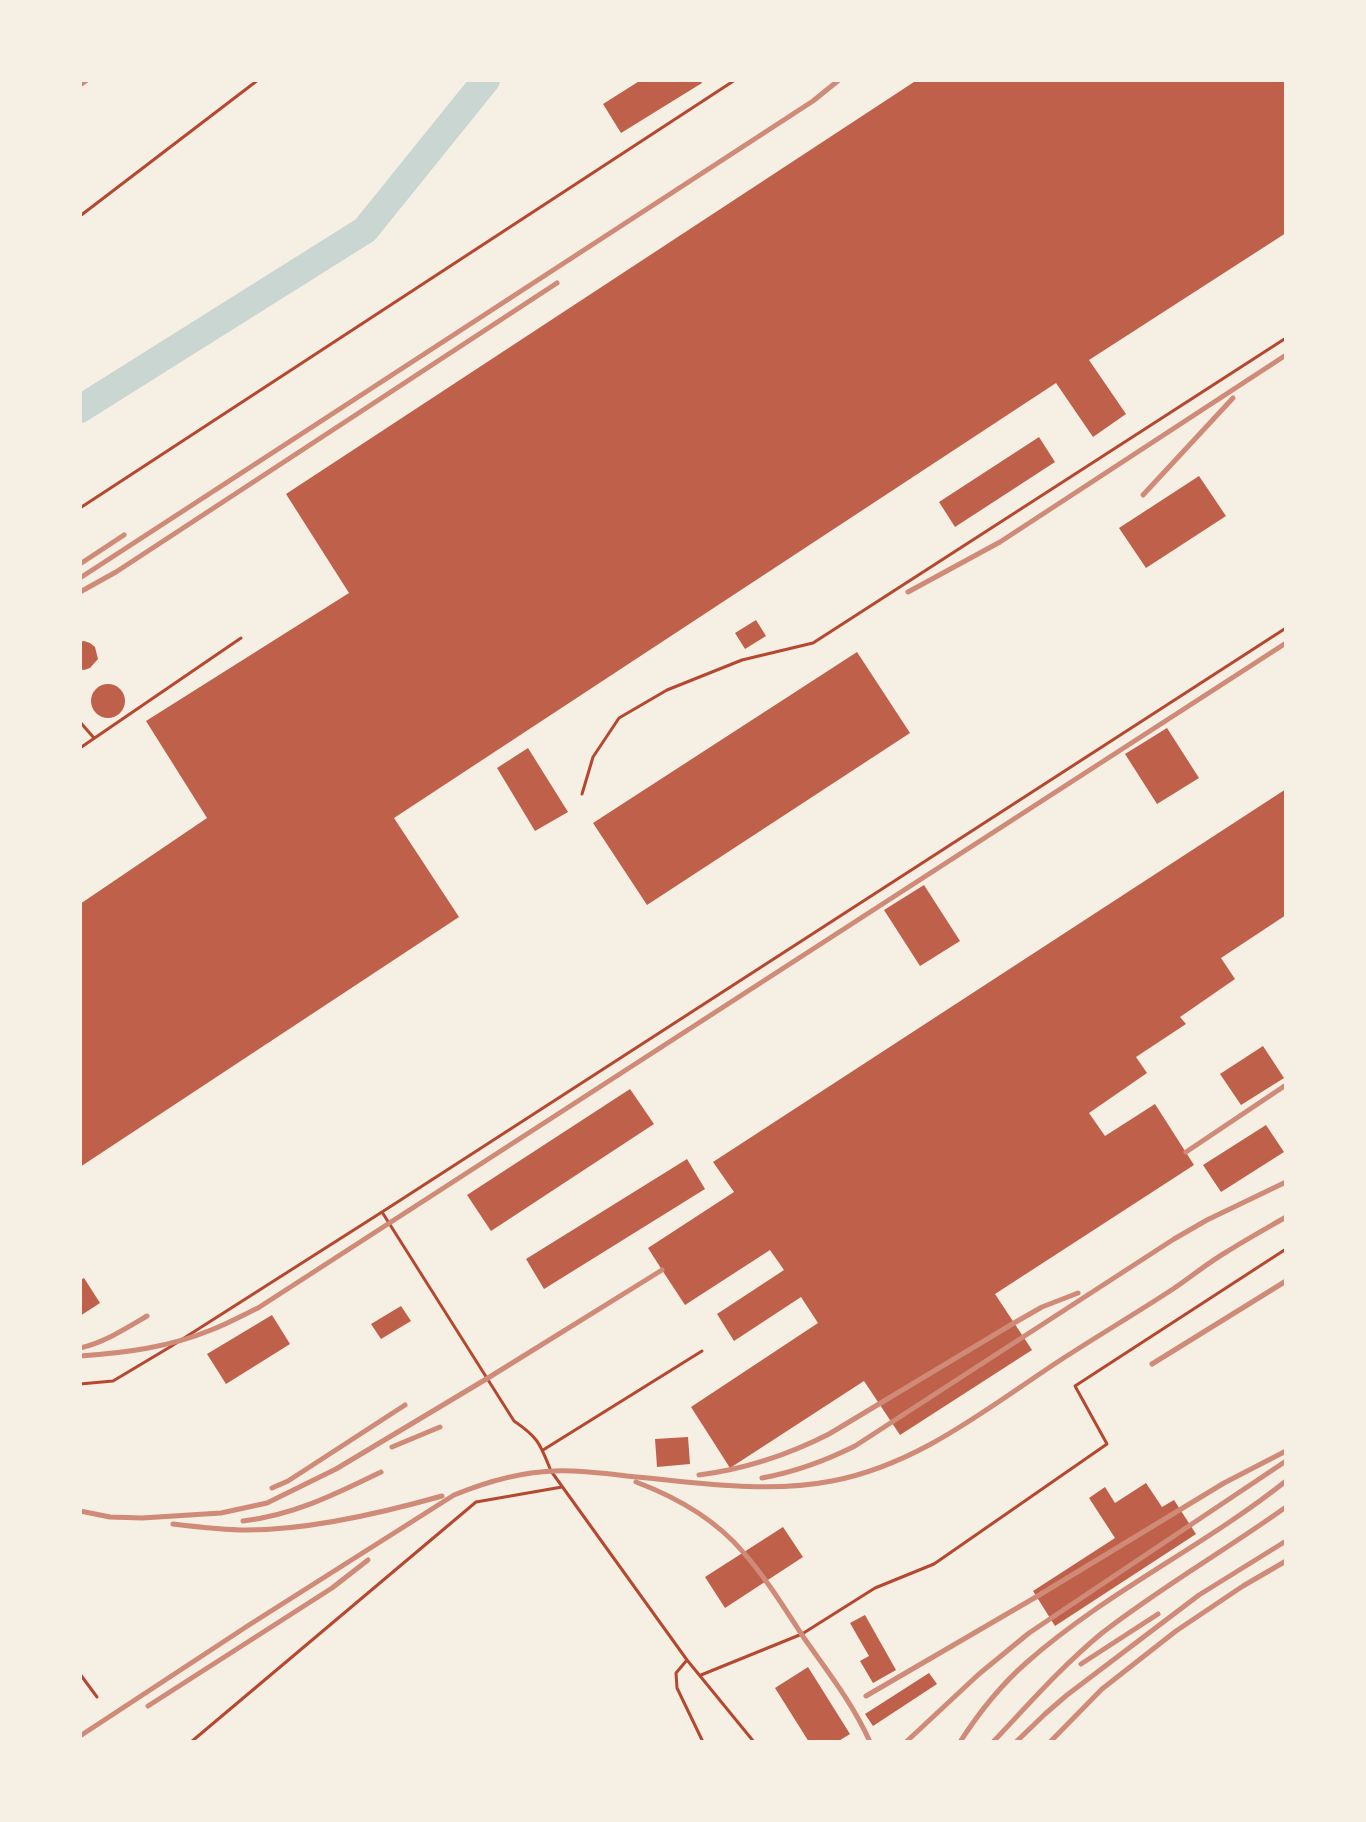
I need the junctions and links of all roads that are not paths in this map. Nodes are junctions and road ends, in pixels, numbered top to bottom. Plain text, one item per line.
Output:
1 (258, 80) edge
2 (735, 80) edge
3 (80, 216) edge
4 (1286, 338) edge
5 (80, 508) edge
6 (1286, 628) edge
7 (241, 638) dead end
8 (80, 722) edge
9 (94, 738) junction
10 (80, 748) edge
11 (582, 794) dead end
12 (382, 1212) junction
13 (1286, 1249) edge
14 (702, 1351) dead end
15 (80, 1384) edge
16 (543, 1450) junction
17 (563, 1487) junction
18 (687, 1660) junction
19 (80, 1674) edge
20 (699, 1676) junction
21 (97, 1697) dead end
22 (191, 1742) edge
23 (703, 1742) edge
24 (754, 1742) edge

1 - 3 lane
2 - 5 lane
4 - 11 lane
6 - 12 lane
7 - 9 lane
8 - 9 lane
9 - 10 lane
12 - 15 lane
12 - 16 lane
13 - 20 lane
14 - 16 lane
16 - 17 lane
17 - 18 lane
17 - 22 lane
18 - 20 lane
18 - 23 lane
19 - 21 lane
20 - 24 lane

